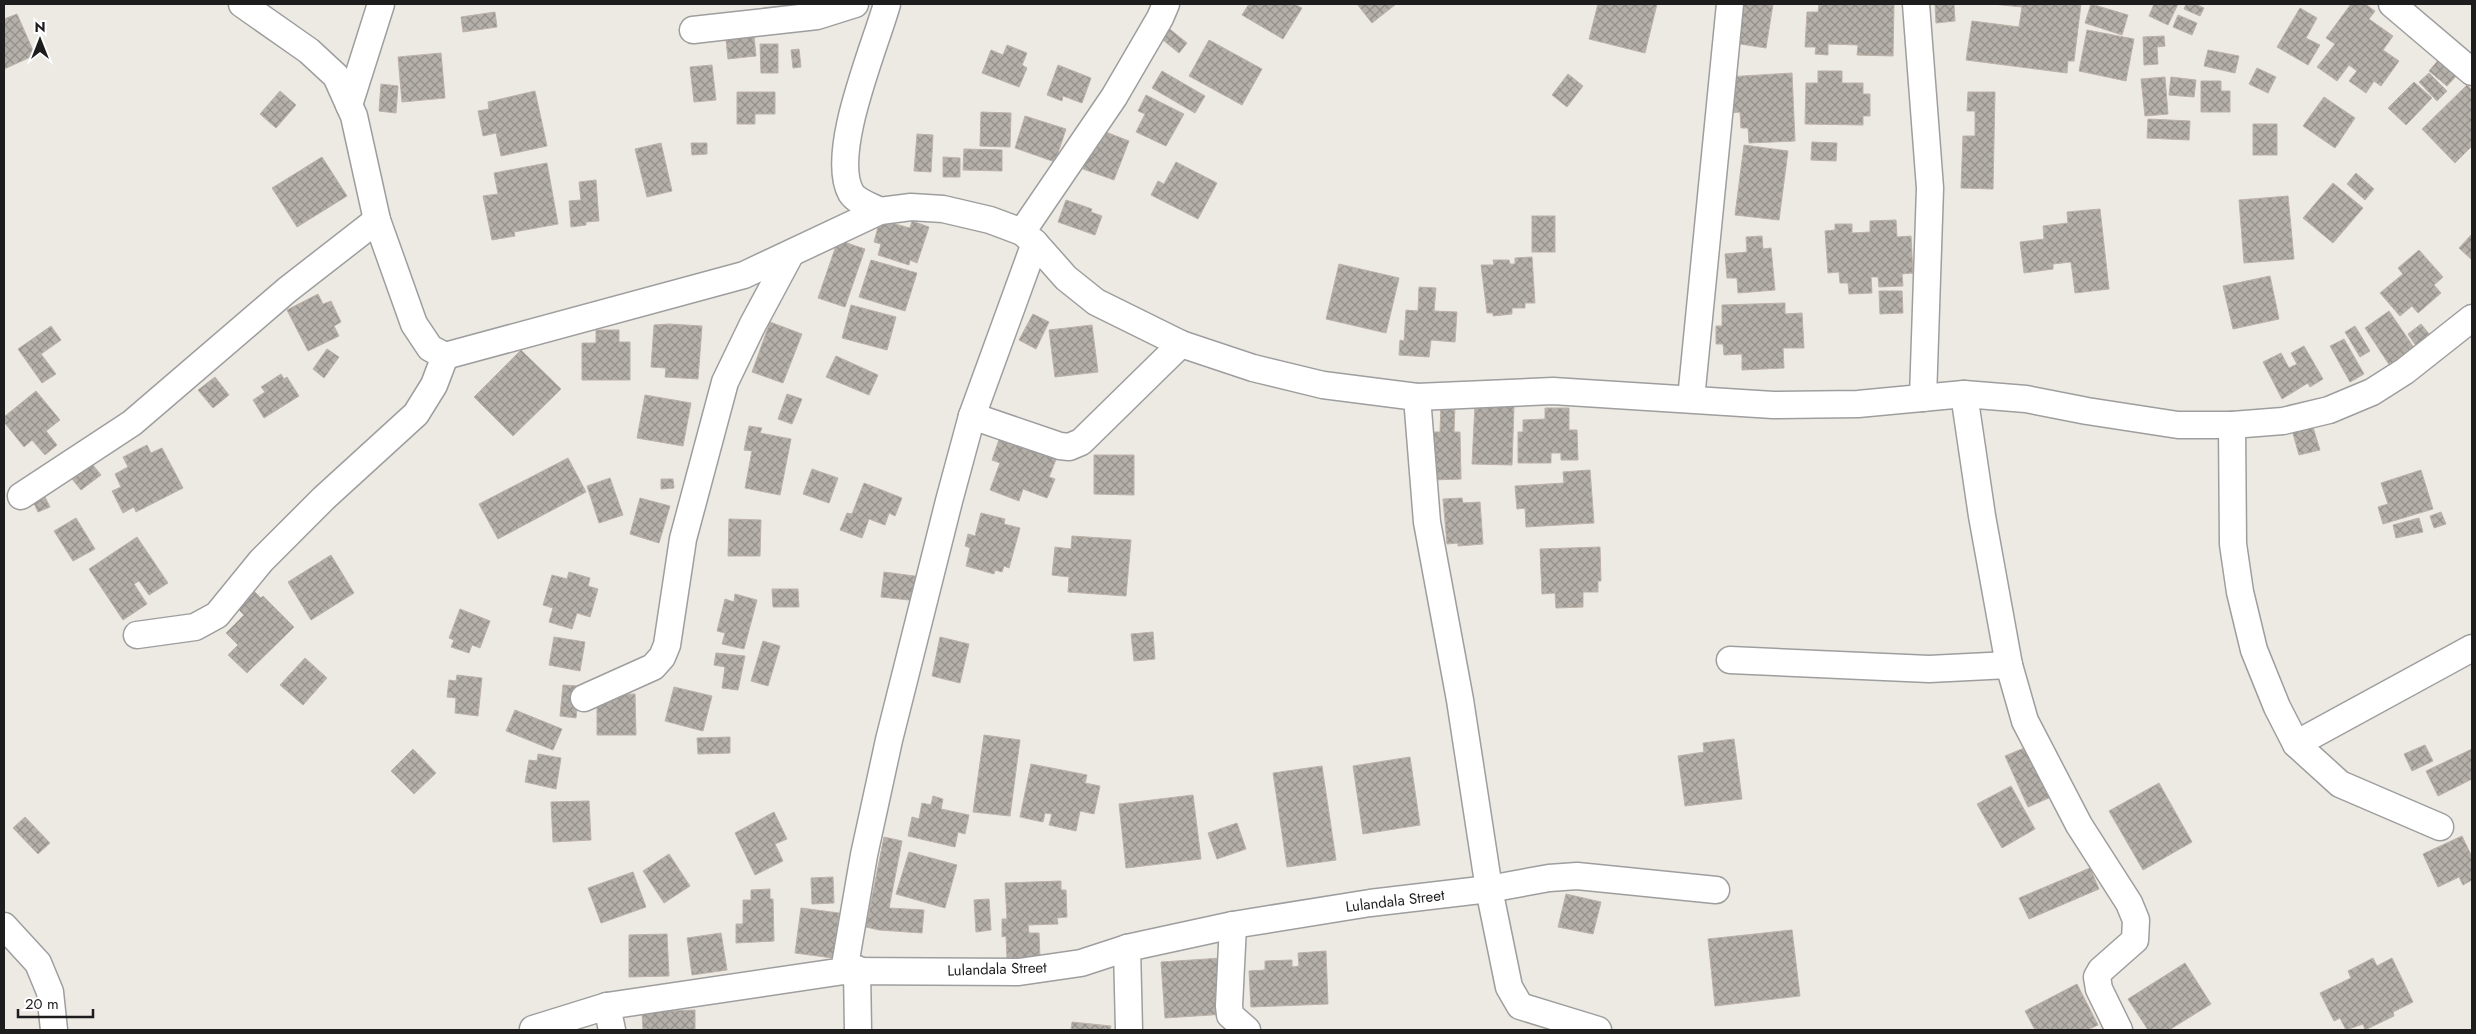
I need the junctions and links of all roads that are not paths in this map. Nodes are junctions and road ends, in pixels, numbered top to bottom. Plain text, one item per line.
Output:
1 (242, 4) edge
2 (381, 4) edge
3 (855, 4) edge
4 (887, 4) edge
5 (1166, 4) edge
6 (1730, 4) edge
7 (1916, 4) edge
8 (2392, 4) edge
9 (693, 30) dead end
10 (2472, 72) edge
11 (349, 105) junction
12 (880, 211) junction
13 (377, 220) junction
14 (1029, 238) junction
15 (790, 256) junction
16 (2472, 318) edge
17 (1181, 344) junction
18 (445, 356) junction
19 (1964, 394) junction
20 (1417, 397) junction
21 (1923, 398) junction
22 (1691, 399) junction
23 (972, 416) junction
24 (2232, 425) junction
25 (21, 496) dead end
26 (136, 635) dead end
27 (2472, 648) edge
28 (1730, 660) dead end
29 (2009, 665) junction
30 (584, 698) dead end
31 (2296, 744) junction
32 (2440, 827) dead end
33 (1489, 889) junction
34 (1716, 890) dead end
35 (4, 926) edge
36 (1233, 926) junction
37 (1127, 948) junction
38 (850, 970) junction
39 (609, 1018) edge
40 (533, 1029) edge
41 (54, 1030) edge
42 (858, 1030) edge
43 (1129, 1030) edge
44 (1247, 1030) edge
45 (1598, 1030) edge
46 (2119, 1030) edge

1 - 11 street
2 - 11 street
3 - 9 street
4 - 12 street
5 - 14 street
6 - 22 street
7 - 21 street
8 - 10 street
11 - 13 street
12 - 14 street
12 - 15 street
13 - 18 street
13 - 25 street
14 - 17 street
14 - 23 street
15 - 18 street
15 - 30 street
16 - 24 street
17 - 20 street
17 - 23 street
18 - 26 street
19 - 21 street
19 - 24 street
19 - 29 street
20 - 22 street
20 - 33 street
21 - 22 street
23 - 38 street
24 - 31 street
27 - 31 street
28 - 29 street
29 - 46 street
31 - 32 street
33 - 34 street, Lulandala Street
33 - 36 street, Lulandala Street
33 - 45 street
35 - 41 street
36 - 37 street, Lulandala Street
36 - 44 street
37 - 38 street, Lulandala Street
37 - 43 street
38 - 39 street, Lulandala Street
38 - 42 street
39 - 40 street, Lulandala Street

